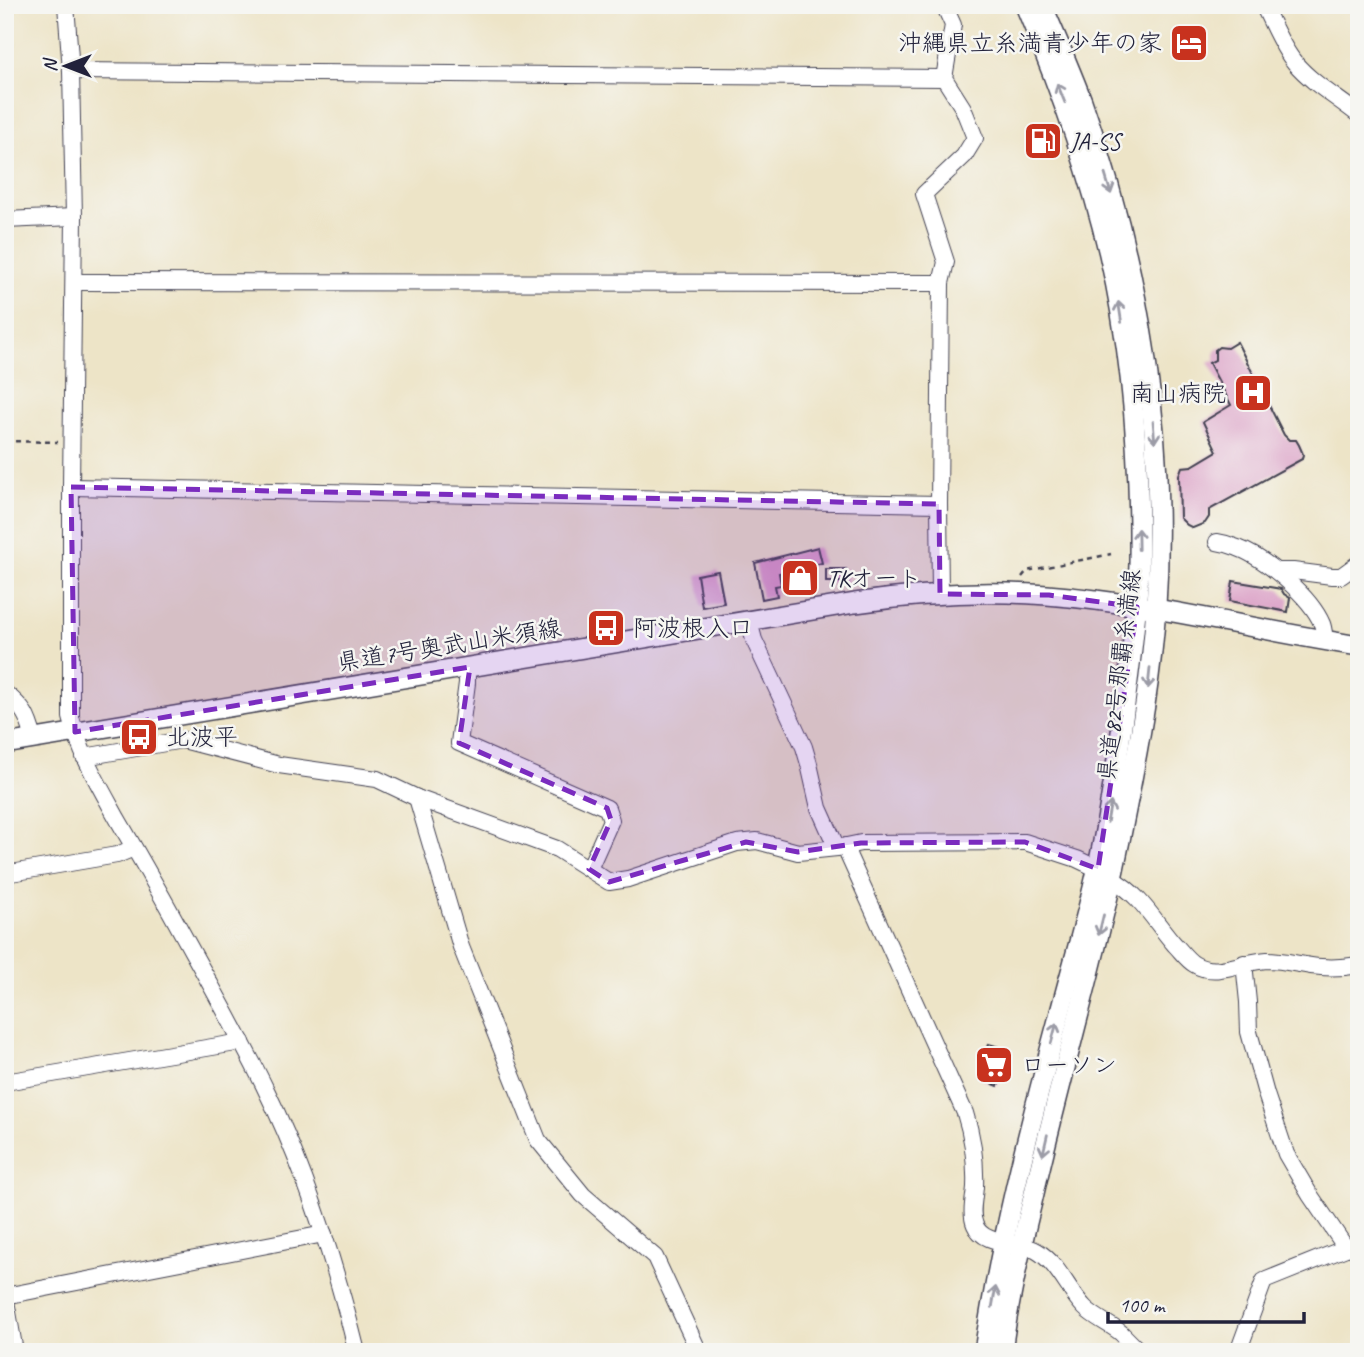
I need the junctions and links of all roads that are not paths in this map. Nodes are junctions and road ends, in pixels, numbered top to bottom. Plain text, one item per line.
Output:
1 (66, 5) edge
2 (944, 5) edge
3 (1025, 5) edge
4 (1042, 5) edge
5 (1263, 5) edge
6 (71, 71) junction
7 (944, 78) junction
8 (1359, 115) edge
9 (8, 216) edge
10 (74, 217) junction
11 (74, 282) junction
12 (942, 283) junction
13 (71, 486) junction
14 (939, 504) junction
15 (1217, 542) dead end
16 (1359, 564) edge
17 (1276, 571) junction
18 (940, 594) junction
19 (1146, 608) junction
20 (749, 621) junction
21 (1325, 640) junction
22 (1359, 646) edge
23 (467, 667) junction
24 (5, 693) edge
25 (75, 732) junction
26 (34, 739) junction
27 (5, 744) edge
28 (84, 757) junction
29 (417, 797) junction
30 (841, 847) junction
31 (134, 848) junction
32 (589, 869) junction
33 (5, 874) edge
34 (1105, 874) junction
35 (1244, 963) junction
36 (1357, 969) edge
37 (242, 1042) junction
38 (5, 1082) edge
39 (324, 1234) junction
40 (1013, 1244) junction
41 (1352, 1247) edge
42 (5, 1295) edge
43 (15, 1352) edge
44 (357, 1352) edge
45 (699, 1352) edge
46 (984, 1352) edge
47 (1002, 1352) edge
48 (1140, 1352) edge
49 (1238, 1352) edge

1 - 6 street
2 - 7 street
19 -> 3 main road, 県道82号那覇糸満線
4 -> 19 main road, 県道82号那覇糸満線
5 - 8 street
6 - 7 street
6 - 10 street
7 - 12 street
9 - 10 street
10 - 11 street
11 - 12 street
11 - 13 street
12 - 14 street
13 - 14 street
13 - 25 street
14 - 18 street
15 - 17 street
16 - 17 street
17 - 21 street
18 - 19 main road, 県道7号奥武山米須線
18 - 20 main road, 県道7号奥武山米須線
19 - 21 main road, 県道7号奥武山米須線
19 - 34 main road, 県道82号那覇糸満線
20 - 23 main road, 県道7号奥武山米須線
20 - 30 street
21 - 22 main road, 県道7号奥武山米須線
23 - 25 main road, 県道7号奥武山米須線
23 - 32 street
24 - 26 street
25 - 26 main road, 県道7号奥武山米須線
25 - 28 street
26 - 27 main road, 県道7号奥武山米須線
28 - 29 street
28 - 31 street
29 - 32 street
29 - 45 street
30 - 32 street
30 - 34 street
30 - 40 street
31 - 33 street
31 - 37 street
34 - 35 street
34 - 40 main road, 県道82号那覇糸満線
35 - 36 street
35 - 41 street
37 - 38 street
37 - 39 street
39 - 42 street
39 - 44 street
46 -> 40 main road, 県道82号那覇糸満線
40 - 47 main road, 県道82号那覇糸満線
40 - 48 street
41 - 49 street
42 - 43 street

